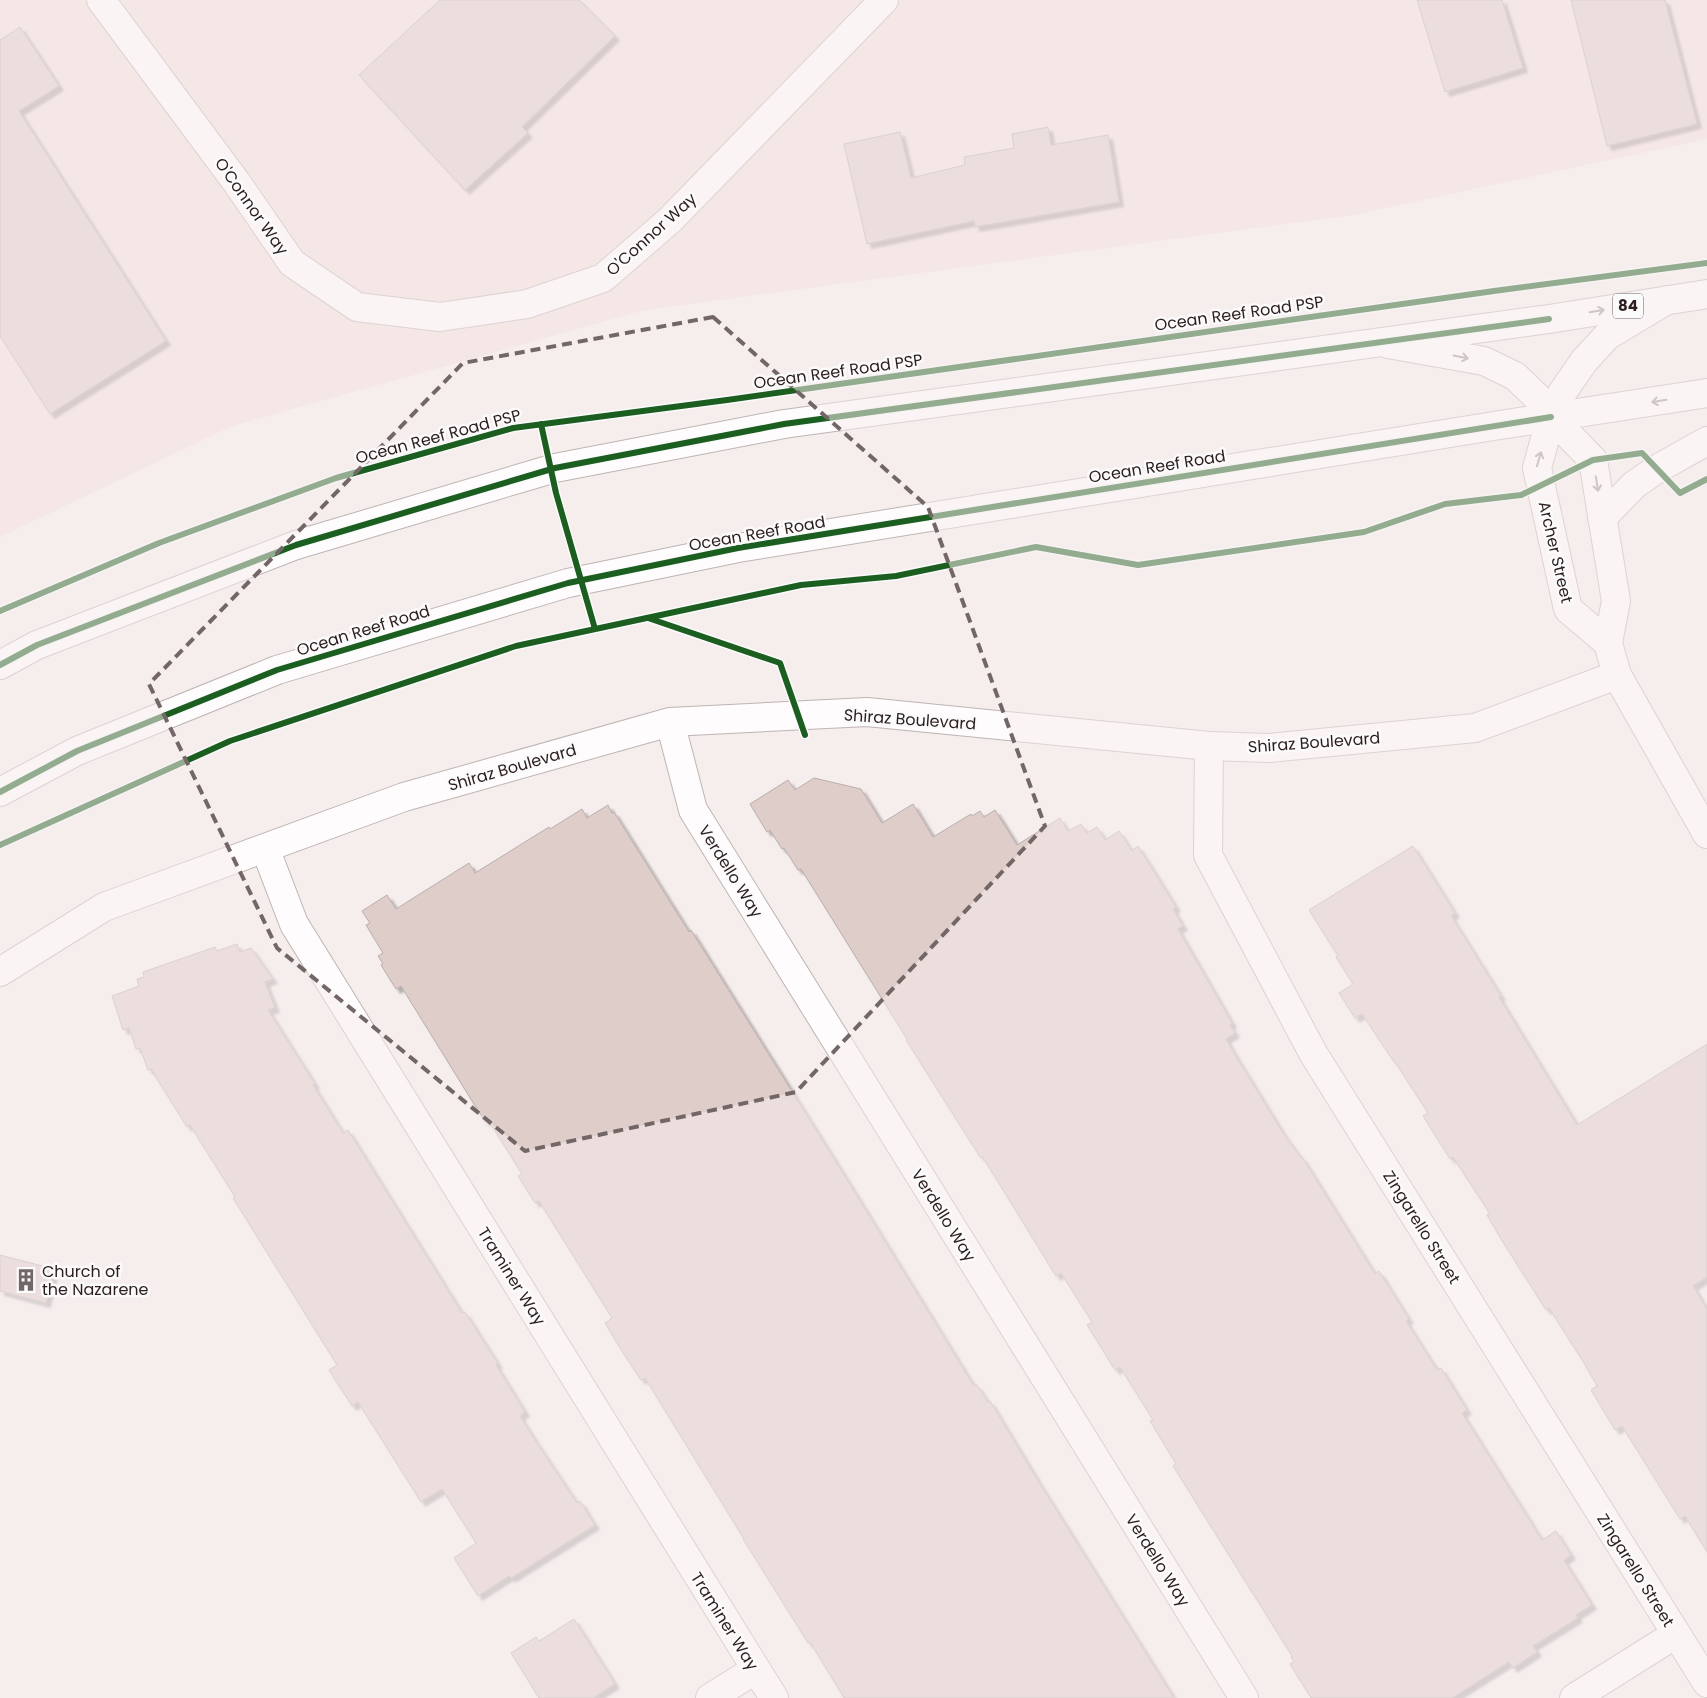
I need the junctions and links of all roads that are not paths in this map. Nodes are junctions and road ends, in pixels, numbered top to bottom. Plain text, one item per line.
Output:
1 (101, 0) edge
2 (884, 0) edge
3 (1707, 294) edge
4 (1670, 298) junction
5 (1378, 342) junction
6 (1707, 393) edge
7 (1551, 417) junction
8 (1707, 442) edge
9 (1602, 518) junction
10 (1608, 643) junction
11 (0, 665) edge
12 (1617, 675) junction
13 (670, 722) junction
14 (1209, 746) junction
15 (0, 792) edge
16 (1707, 834) edge
17 (265, 848) junction
18 (0, 972) edge
19 (1676, 1634) junction
20 (756, 1670) junction
21 (1707, 1683) edge
22 (710, 1698) edge
23 (774, 1698) edge
24 (1244, 1698) edge
25 (1574, 1698) edge

1 - 2 street, O'Connor Way
3 - 4 street, 84
5 -> 4 street, 84
4 - 7 street, Archer Street
5 -> 7 street
5 - 11 street, 84
6 -> 7 street, Ocean Reef Road
7 -> 9 street
10 -> 7 street, Archer Street
7 - 15 street, Ocean Reef Road
8 - 9 street
9 - 10 street
10 - 12 street
12 - 14 street, Shiraz Boulevard
12 - 16 street
13 - 14 street, Shiraz Boulevard
13 - 17 street, Shiraz Boulevard
13 - 24 street, Verdello Way
14 - 19 street, Zingarello Street
17 - 18 street, Shiraz Boulevard
17 - 20 street, Traminer Way
19 - 21 street, Zingarello Street
19 - 25 street
20 - 22 street
20 - 23 street, Traminer Way

